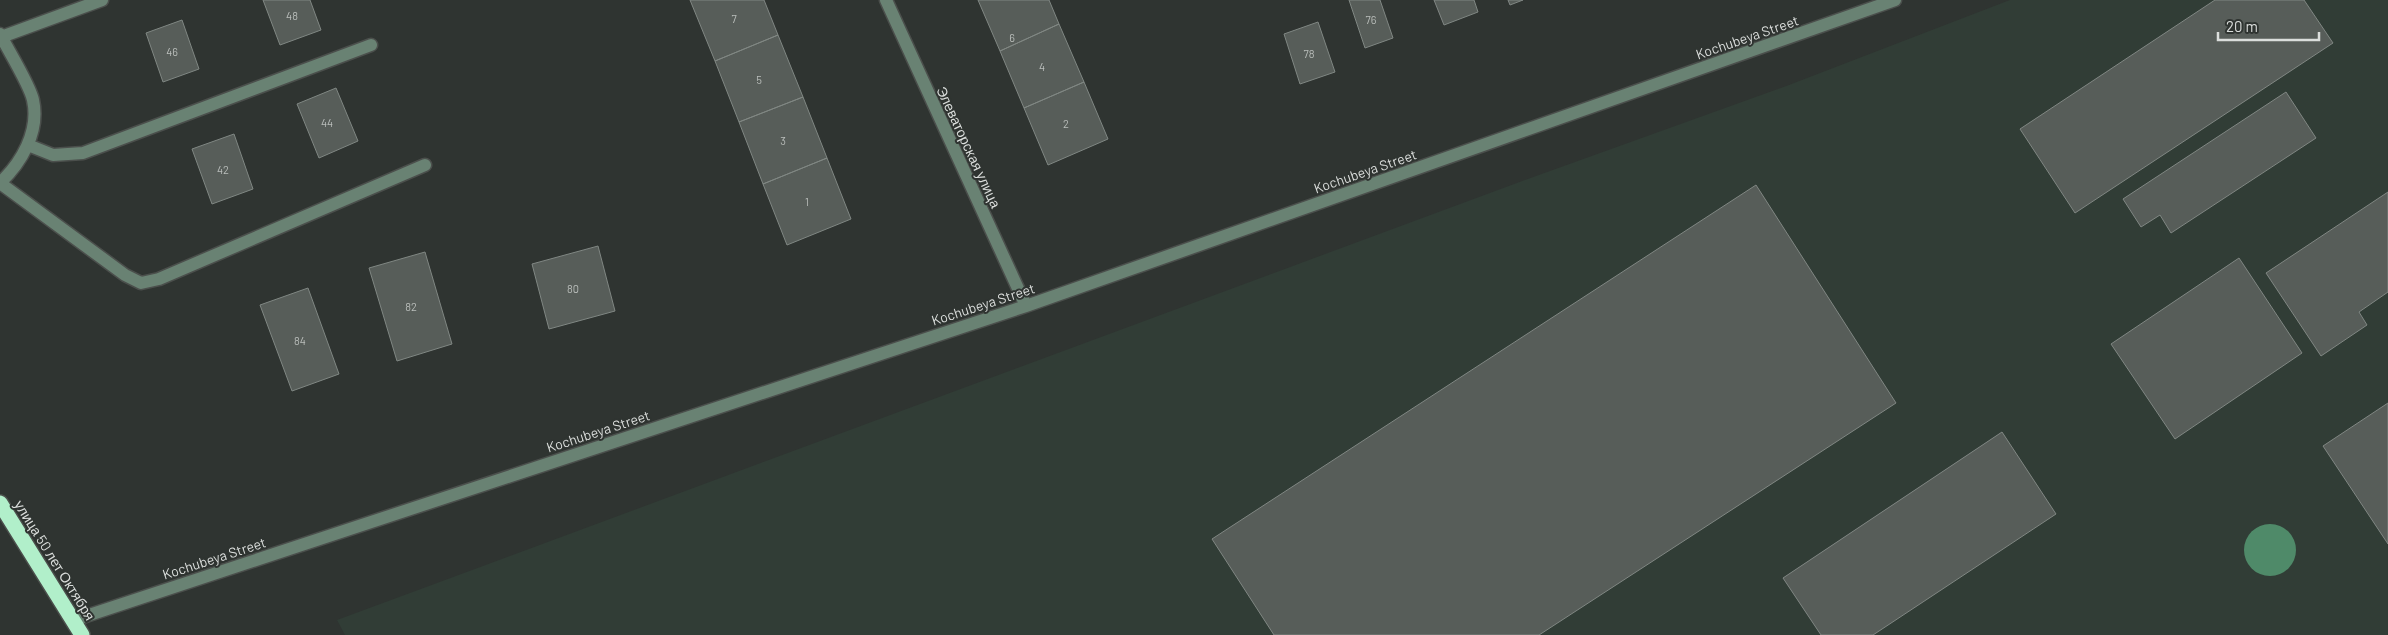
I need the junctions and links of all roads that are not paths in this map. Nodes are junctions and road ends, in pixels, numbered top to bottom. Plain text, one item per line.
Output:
1 (102, 0) edge
2 (886, 0) edge
3 (1895, 0) edge
4 (1877, 3) edge
5 (1, 36) edge
6 (371, 45) dead end
7 (28, 145) junction
8 (425, 165) dead end
9 (0, 183) edge
10 (1026, 306) junction
11 (0, 503) edge
12 (74, 620) junction
13 (82, 635) edge

1 - 5 street
2 - 10 street, Элеваторская улица
3 - 4 street, Kochubeya Street
4 - 10 street, Kochubeya Street
5 - 7 street
6 - 7 street
7 - 9 street
8 - 9 street
10 - 12 street, Kochubeya Street
11 - 12 highway, улица 50 лет Октября
12 - 13 highway, улица 50 лет Октября

